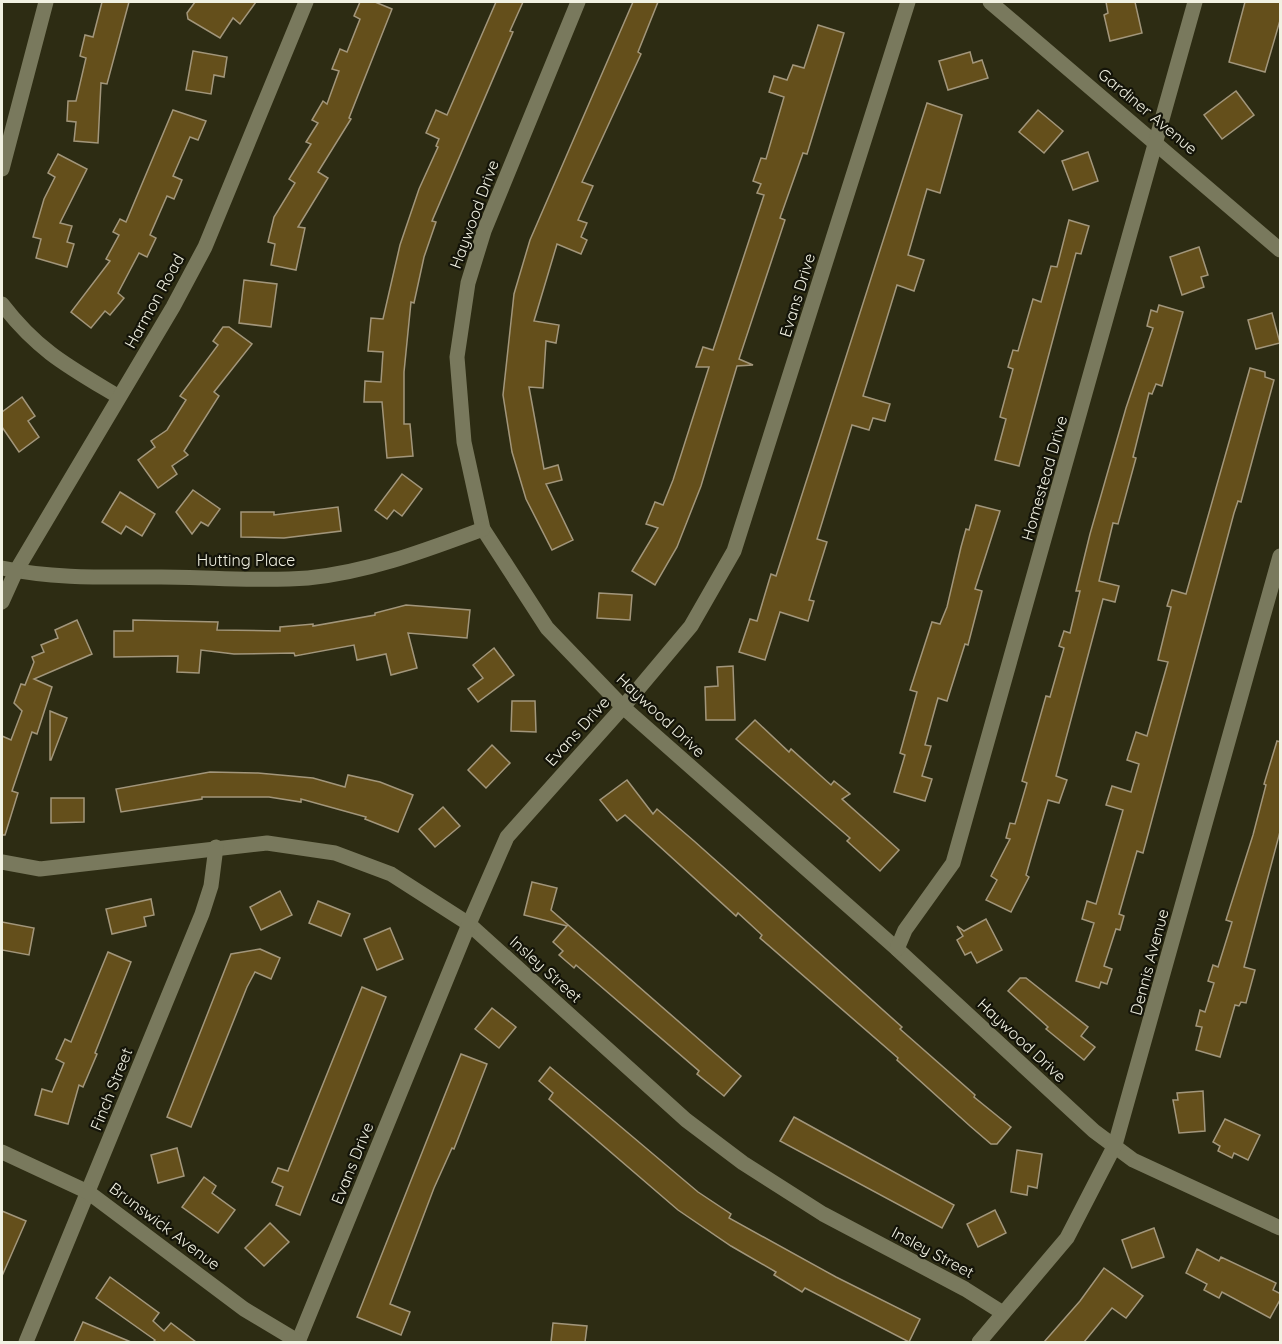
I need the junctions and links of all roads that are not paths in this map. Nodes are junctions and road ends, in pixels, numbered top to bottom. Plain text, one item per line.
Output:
1 (46, 2) edge
2 (306, 2) edge
3 (578, 2) edge
4 (908, 2) edge
5 (990, 2) edge
6 (1195, 2) edge
7 (1157, 142) junction
8 (2, 169) edge
9 (1281, 250) edge
10 (2, 304) edge
11 (119, 398) junction
12 (483, 529) junction
13 (1281, 556) edge
14 (9, 570) edge
15 (2, 602) edge
16 (623, 707) junction
17 (216, 847) junction
18 (2, 862) edge
19 (469, 924) junction
20 (897, 949) junction
21 (1115, 1145) junction
22 (2, 1152) edge
23 (88, 1192) junction
24 (1281, 1228) edge
25 (1003, 1313) junction
26 (26, 1342) edge
27 (298, 1342) edge
28 (979, 1342) edge

1 - 8 street
2 - 11 street, Harmon Road
3 - 12 street, Haywood Drive
4 - 16 street, Evans Drive
5 - 7 street, Gardiner Avenue
6 - 7 street, Homestead Drive
7 - 9 street, Gardiner Avenue
7 - 20 street, Homestead Drive
10 - 11 street
11 - 14 street, Harmon Road
12 - 14 street, Hutting Place
12 - 16 street, Haywood Drive
13 - 21 street, Dennis Avenue
14 - 15 street, Harmon Road
16 - 19 street, Evans Drive
16 - 20 street, Haywood Drive
17 - 18 street, Insley Street
17 - 19 street, Insley Street
17 - 23 street, Finch Street
19 - 25 street, Insley Street
19 - 27 street, Evans Drive
20 - 21 street, Haywood Drive
21 - 24 street, Haywood Drive
21 - 25 street, Dennis Avenue
22 - 23 street, Brunswick Avenue
23 - 26 street, Finch Street
23 - 27 street, Brunswick Avenue
25 - 28 street, Dennis Avenue

